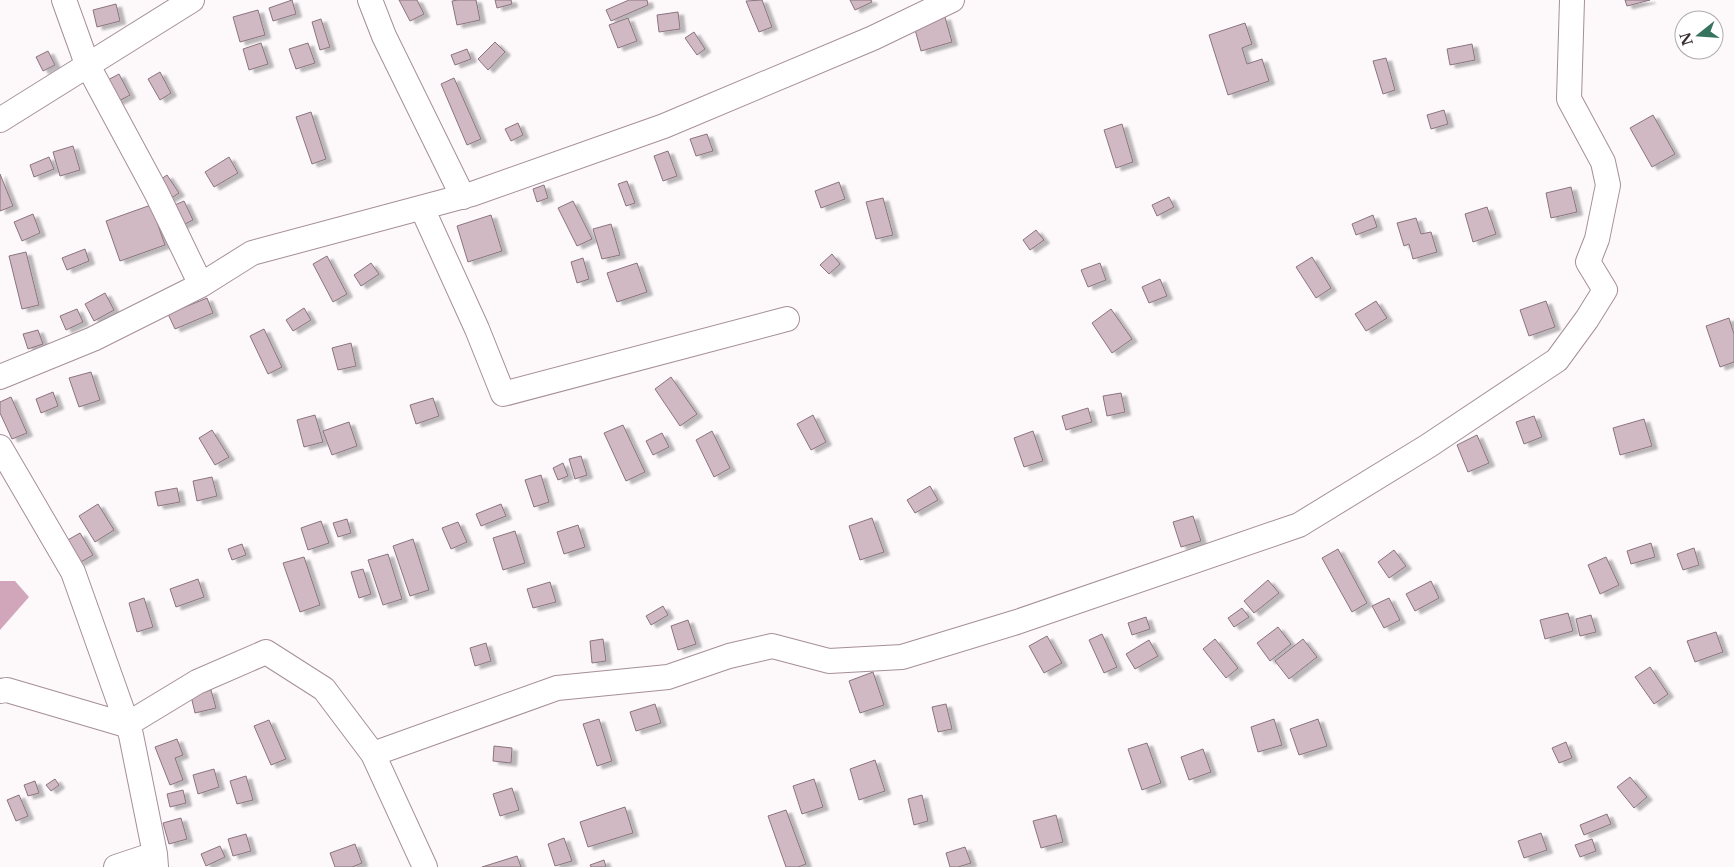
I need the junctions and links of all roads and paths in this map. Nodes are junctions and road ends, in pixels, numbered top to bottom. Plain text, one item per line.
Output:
1 (64, 0) edge
2 (192, 0) edge
3 (370, 0) edge
4 (952, 0) edge
5 (1572, 0) edge
6 (87, 64) junction
7 (0, 120) edge
8 (463, 197) junction
9 (422, 208) junction
10 (201, 285) junction
11 (788, 319) dead end
12 (0, 377) edge
13 (0, 447) edge
14 (0, 692) edge
15 (126, 725) junction
16 (373, 754) junction
17 (155, 860) edge
18 (116, 867) edge
19 (424, 867) edge

1 - 6 street
2 - 6 street
3 - 8 street
4 - 8 street
5 - 16 street
6 - 7 street
6 - 10 street
8 - 9 street
9 - 10 street
9 - 11 street
10 - 12 street
13 - 15 street
14 - 15 street
15 - 16 street
15 - 17 street
16 - 19 street
17 - 18 street

